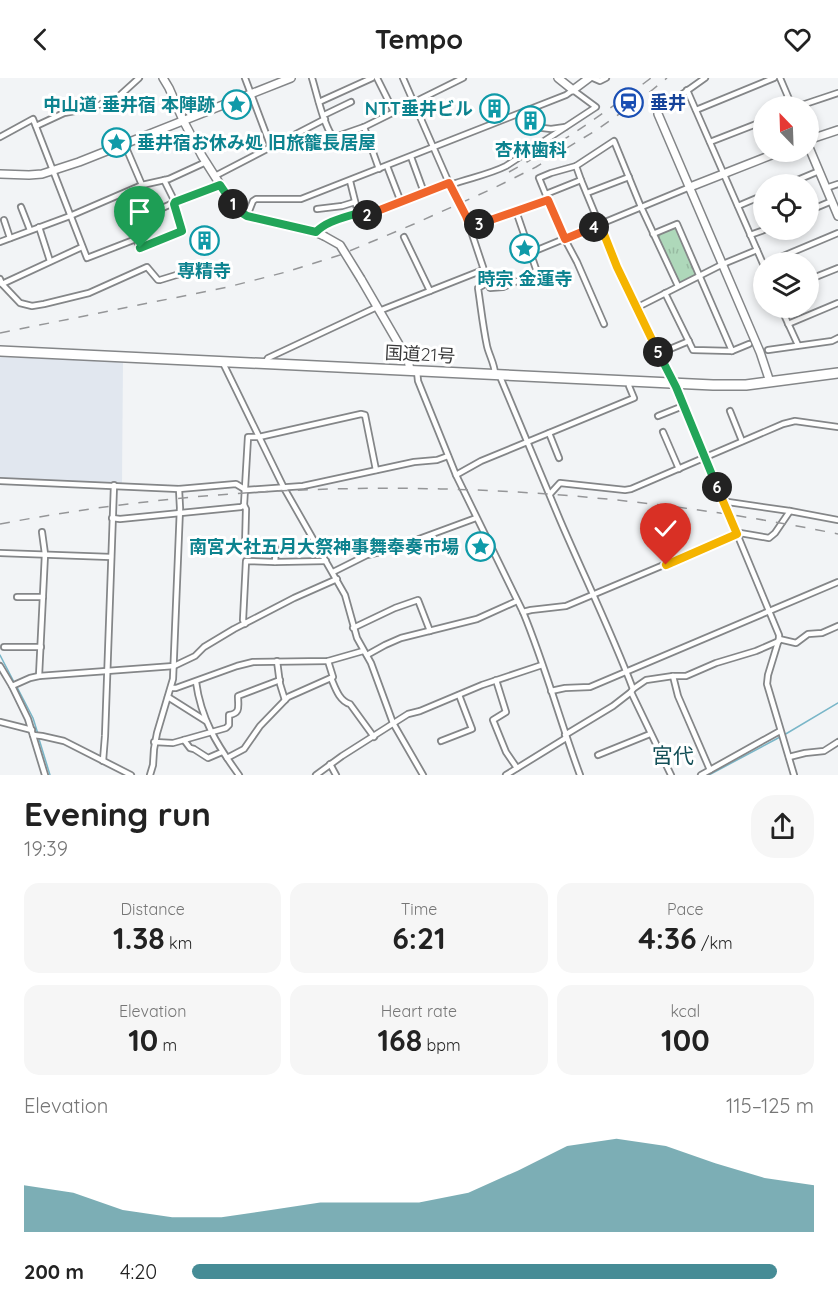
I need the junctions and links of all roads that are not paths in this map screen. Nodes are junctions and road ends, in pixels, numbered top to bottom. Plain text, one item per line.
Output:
1 (139, 78) edge
2 (163, 78) edge
3 (246, 78) edge
4 (291, 78) edge
5 (312, 78) edge
6 (374, 78) edge
7 (403, 78) edge
8 (463, 78) edge
9 (558, 78) edge
10 (591, 78) edge
11 (606, 78) edge
12 (705, 78) edge
13 (774, 78) edge
14 (780, 78) edge
15 (573, 90) junction
16 (687, 90) junction
17 (838, 93) edge
18 (251, 94) junction
19 (788, 96) edge
20 (819, 99) edge
21 (320, 102) junction
22 (351, 102) dead end
23 (414, 102) junction
24 (696, 110) junction
25 (394, 112) junction
26 (658, 114) joint
27 (324, 117) junction
28 (183, 120) junction
29 (753, 125) edge
30 (36, 126) junction
31 (364, 126) junction
32 (526, 126) dead end
33 (568, 127) junction
34 (838, 129) edge
35 (819, 136) edge
36 (0, 137) edge
37 (710, 142) junction
38 (124, 144) junction
39 (271, 147) junction
40 (434, 148) junction
41 (411, 157) junction
42 (206, 162) junction
43 (754, 162) edge
44 (815, 162) edge
45 (387, 166) junction
46 (576, 166) junction
47 (379, 169) junction
48 (54, 170) junction
49 (819, 171) junction
50 (0, 174) edge
51 (724, 174) junction
52 (812, 174) edge
53 (214, 176) junction
54 (629, 177) junction
55 (164, 180) junction
56 (581, 180) junction
57 (350, 181) junction
58 (450, 184) junction
59 (838, 184) edge
60 (142, 185) junction
61 (220, 185) junction
62 (422, 187) dead end
63 (690, 187) junction
64 (826, 188) junction
65 (587, 194) junction
66 (399, 197) dead end
67 (547, 197) junction
68 (753, 200) edge
69 (832, 201) junction
70 (175, 202) junction
71 (355, 202) junction
72 (738, 206) junction
73 (819, 206) edge
74 (21, 207) dead end
75 (642, 207) junction
76 (160, 209) dead end
77 (317, 209) dead end
78 (516, 211) junction
79 (358, 213) junction
80 (70, 216) junction
81 (247, 216) junction
82 (838, 216) edge
83 (4, 220) dead end
84 (600, 224) junction
85 (39, 227) junction
86 (470, 227) junction
87 (30, 230) junction
88 (316, 232) junction
89 (838, 233) edge
90 (653, 234) junction
91 (753, 235) edge
92 (750, 236) junction
93 (404, 237) dead end
94 (10, 238) junction
95 (565, 239) junction
96 (0, 242) edge
97 (82, 247) junction
98 (757, 250) joint
99 (793, 252) edge
100 (530, 253) junction
101 (50, 261) junction
102 (723, 264) junction
103 (199, 268) dead end
104 (838, 268) edge
105 (483, 270) junction
106 (700, 275) junction
107 (819, 276) edge
108 (1, 282) edge
109 (487, 283) junction
110 (678, 286) junction
111 (430, 291) junction
112 (665, 293) junction
113 (838, 303) edge
114 (636, 308) junction
115 (378, 309) junction
116 (785, 318) edge
117 (604, 324) dead end
118 (788, 324) junction
119 (838, 338) edge
120 (689, 341) junction
121 (749, 344) dead end
122 (798, 345) junction
123 (768, 350) dead end
124 (0, 351) edge
125 (732, 351) junction
126 (658, 354) junction
127 (223, 361) junction
128 (265, 363) junction
129 (414, 370) junction
130 (838, 373) edge
131 (498, 374) junction
132 (630, 381) junction
133 (771, 382) junction
134 (673, 383) junction
135 (683, 406) junction
136 (730, 411) dead end
137 (658, 416) dead end
138 (838, 427) edge
139 (663, 432) dead end
140 (549, 433) junction
141 (259, 437) junction
142 (742, 441) junction
143 (528, 442) junction
144 (448, 456) junction
145 (559, 458) dead end
146 (704, 458) junction
147 (679, 469) junction
148 (376, 470) junction
149 (456, 475) junction
150 (0, 481) edge
151 (114, 485) junction
152 (284, 488) junction
153 (179, 489) junction
154 (246, 490) junction
155 (550, 494) junction
156 (724, 503) junction
157 (244, 505) junction
158 (790, 511) junction
159 (180, 513) junction
160 (112, 518) junction
161 (476, 518) junction
162 (838, 520) edge
163 (42, 532) dead end
164 (737, 534) junction
165 (0, 553) edge
166 (45, 554) junction
167 (111, 557) junction
168 (326, 561) junction
169 (275, 562) junction
170 (333, 572) junction
171 (337, 579) junction
172 (838, 582) edge
173 (594, 595) junction
174 (17, 597) dead end
175 (43, 597) junction
176 (517, 601) junction
177 (769, 611) junction
178 (523, 612) junction
179 (244, 624) junction
180 (838, 626) edge
181 (353, 628) junction
182 (430, 631) junction
183 (779, 640) junction
184 (41, 646) junction
185 (4, 647) dead end
186 (365, 653) junction
187 (278, 661) junction
188 (328, 661) junction
189 (542, 665) junction
190 (0, 666) edge
191 (174, 666) junction
192 (107, 672) junction
193 (626, 672) junction
194 (39, 676) junction
195 (673, 676) junction
196 (331, 678) junction
197 (280, 680) junction
198 (496, 680) junction
199 (196, 682) junction
200 (15, 685) junction
201 (171, 688) junction
202 (551, 691) junction
203 (632, 691) junction
204 (459, 694) junction
205 (168, 697) junction
206 (285, 700) junction
207 (206, 721) junction
208 (0, 722) edge
209 (393, 723) junction
210 (211, 732) junction
211 (33, 734) junction
212 (650, 734) junction
213 (781, 735) junction
214 (374, 737) junction
215 (566, 737) junction
216 (184, 740) junction
217 (441, 741) dead end
218 (154, 742) junction
219 (838, 742) edge
220 (222, 752) junction
221 (598, 755) dead end
222 (789, 757) junction
223 (227, 758) junction
224 (103, 761) junction
225 (330, 764) junction
226 (517, 768) junction
227 (710, 770) junction
228 (45, 775) edge
229 (131, 775) edge
230 (150, 775) edge
231 (239, 775) edge
232 (316, 775) edge
233 (336, 775) edge
234 (423, 775) edge
235 (506, 775) edge
236 (580, 775) edge
237 (671, 775) edge
238 (701, 775) edge
239 (794, 775) edge

1 - 30 street
2 - 28 street
3 - 18 street
4 - 18 street
5 - 21 street
6 - 21 street
6 - 25 street
7 - 23 street
8 - 23 street
9 - 15 street
10 - 11 street
10 - 15 street
12 - 16 street
13 - 24 street
14 - 19 street
15 - 33 street
15 - 40 street
16 - 24 street
16 - 26 street
17 - 20 street
18 - 28 street
18 - 39 street
21 - 27 street
22 - 27 street
23 - 25 street
23 - 40 street
24 - 37 street
25 - 31 street
26 - 63 street
27 - 31 street
27 - 39 street
28 - 38 street
28 - 42 street
29 - 37 street
30 - 36 street
30 - 48 street
31 - 47 street
32 - 33 street
33 - 58 street
34 - 35 street
37 - 51 street
38 - 48 street
38 - 60 street
39 - 53 street
40 - 41 street
40 - 58 street
41 - 45 street
41 - 62 street
42 - 53 street
42 - 55 street
43 - 51 street
44 - 49 street
45 - 47 street
45 - 66 street
46 - 54 street
46 - 56 street
46 - 67 street
47 - 57 street
48 - 50 street
48 - 80 street
49 - 52 street
49 - 64 street
51 - 63 street
51 - 72 street
53 - 61 street
54 - 65 street
54 - 75 street
55 - 60 street
55 - 70 street
56 - 65 street
56 - 67 street
57 - 71 street
57 - 81 street
58 - 79 street
58 - 86 street
59 - 64 street
60 - 80 street
61 - 70 street
61 - 81 street
63 - 75 street
63 - 102 street
64 - 69 street
65 - 84 street
67 - 78 street
67 - 95 street
68 - 72 street
69 - 73 street
69 - 82 street
70 - 76 street
70 - 97 street
71 - 77 street
71 - 79 street
72 - 92 street
74 - 87 street
75 - 84 street
75 - 90 street
78 - 86 street
78 - 100 street
79 - 88 street
80 - 85 street
80 - 97 street
81 - 88 street
83 - 94 street
84 - 95 street
84 - 114 street
85 - 87 street
85 - 101 street
86 - 105 street
87 - 94 street
88 - 115 street, bridge
89 - 99 street
90 - 106 street
90 - 110 street
91 - 92 street
92 - 98 street
93 - 111 street
94 - 96 street
95 - 100 street
95 - 117 street
97 - 101 street
98 - 102 street
100 - 109 street
101 - 108 street
102 - 106 street
102 - 133 street
103 - 108 street
104 - 107 street
105 - 109 street
105 - 111 street
106 - 110 street
106 - 125 street
109 - 131 street
110 - 112 street
111 - 115 street
112 - 114 street
112 - 120 street
113 - 118 street
114 - 126 street
115 - 128 street
115 - 129 street
116 - 118 street
118 - 122 street
119 - 122 street
120 - 125 street
120 - 126 street
121 - 125 street
122 - 123 street
124 - 127 highway, 国道21号
126 - 134 street
127 - 128 highway, 国道21号
127 - 141 street
128 - 129 highway, 国道21号
129 - 131 highway, 国道21号
129 - 144 street
130 - 133 highway, 国道21号
131 - 132 highway, 国道21号
131 - 143 street
132 - 134 highway, 国道21号
132 - 140 street
133 - 134 highway, 国道21号
134 - 135 street
135 - 137 street
135 - 146 street
136 - 142 street
138 - 142 street
139 - 147 street
140 - 143 street
140 - 145 street
141 - 148 street
141 - 152 street
141 - 154 street
142 - 146 street
143 - 149 street
143 - 155 street
144 - 148 street
144 - 149 street
146 - 147 street
146 - 156 street
147 - 155 street
148 - 152 street
149 - 161 street
150 - 151 street
151 - 153 street
151 - 160 street
152 - 154 street
152 - 168 street
153 - 154 street
153 - 159 street
154 - 157 street
155 - 173 street
156 - 158 street
156 - 164 street
157 - 159 street
157 - 169 street
158 - 162 street
158 - 164 street
159 - 160 street
159 - 191 street
160 - 167 street
161 - 170 street
161 - 176 street
163 - 166 street
164 - 173 street
164 - 177 street
165 - 166 street
166 - 167 street
166 - 175 street
167 - 192 street
168 - 169 street
168 - 170 street
169 - 179 street
170 - 171 street
171 - 179 street
171 - 181 street
172 - 177 street
173 - 178 street
173 - 193 street
174 - 175 street
175 - 184 street
176 - 178 street
176 - 182 street
177 - 183 street
177 - 193 street
178 - 189 street
179 - 191 street
180 - 183 street
181 - 182 street
181 - 186 street
182 - 186 street
183 - 195 street
183 - 213 street
184 - 185 street
184 - 194 street
186 - 188 street
186 - 209 street
187 - 188 street
187 - 197 street
187 - 199 street
188 - 196 street
189 - 198 street
189 - 202 street
190 - 200 street
191 - 192 street
191 - 201 street
192 - 194 street
192 - 224 street
193 - 202 street
193 - 203 street
194 - 200 street
195 - 203 street
195 - 227 street
196 - 206 street
196 - 214 street
197 - 206 street
197 - 210 street
198 - 204 street
198 - 226 street
199 - 201 street
199 - 207 street
200 - 211 street
201 - 205 street
202 - 215 street
203 - 212 street
203 - 215 street
204 - 209 street
204 - 217 street
205 - 207 street
205 - 218 street
206 - 223 street
207 - 210 street
208 - 211 street
209 - 214 street
209 - 234 street
210 - 216 street
210 - 220 street
211 - 224 street
211 - 228 street
212 - 221 street
212 - 237 street
213 - 222 street
213 - 227 street
214 - 225 street
215 - 226 street
215 - 236 street
216 - 218 street
216 - 220 street
218 - 230 street
219 - 222 street
220 - 223 street
222 - 239 street
223 - 231 street
224 - 229 street
225 - 232 street
225 - 233 street
226 - 235 street
227 - 238 street

